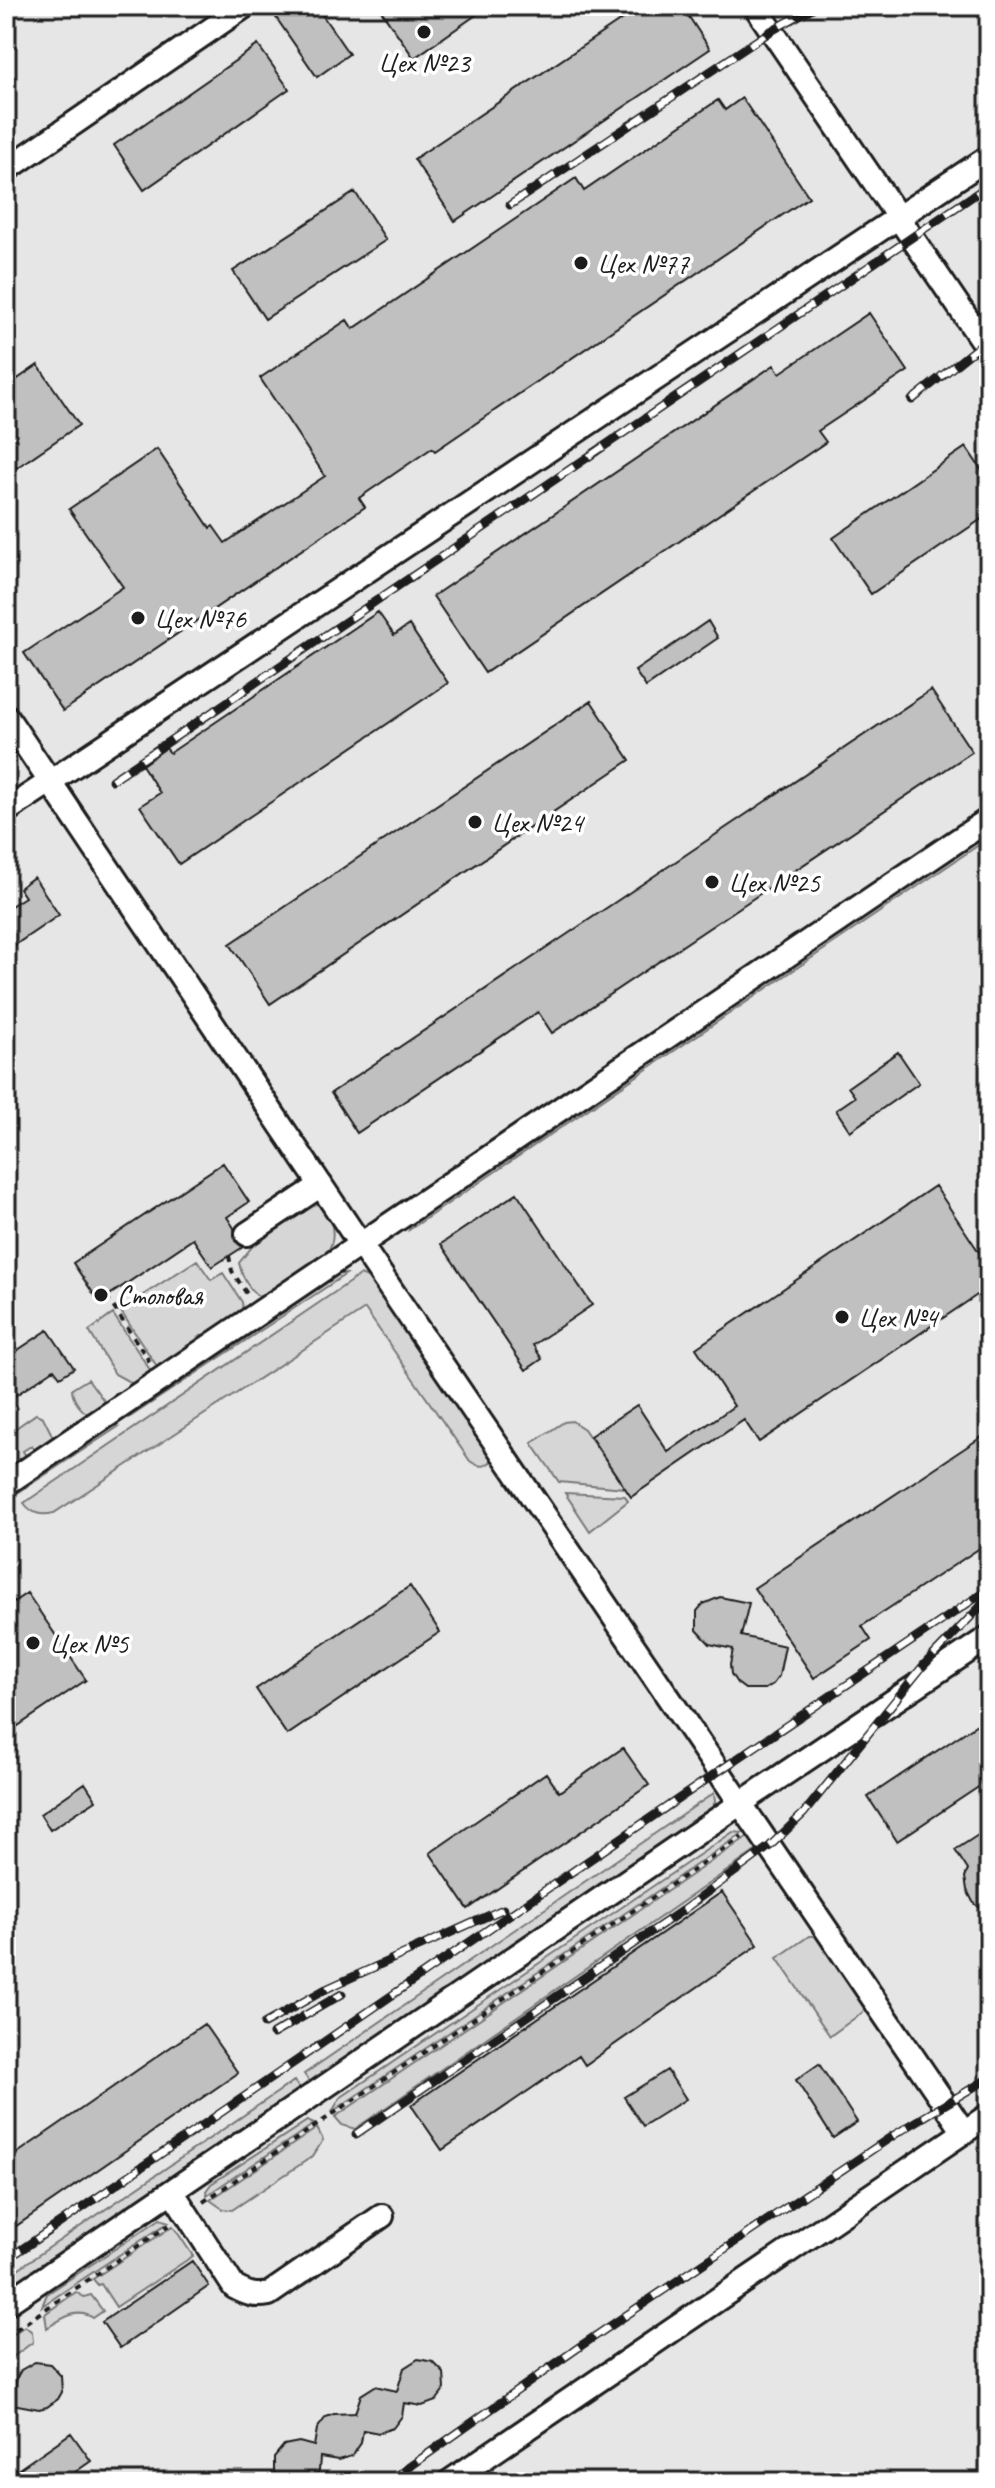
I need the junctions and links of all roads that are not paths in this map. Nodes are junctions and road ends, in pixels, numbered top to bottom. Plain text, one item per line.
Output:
1 (245, 6) edge
2 (755, 6) edge
3 (989, 157) edge
4 (6, 170) edge
5 (896, 217) junction
6 (989, 351) edge
7 (6, 716) edge
8 (50, 781) junction
9 (6, 811) edge
10 (989, 819) edge
11 (321, 1185) junction
12 (247, 1234) dead end
13 (360, 1243) junction
14 (6, 1484) edge
15 (989, 1637) edge
16 (741, 1803) junction
17 (989, 2115) edge
18 (964, 2132) junction
19 (172, 2191) junction
20 (382, 2216) dead end
21 (6, 2304) edge
22 (449, 2482) edge

1 - 4 lane
2 - 5 lane
3 - 5 lane
5 - 6 lane
5 - 8 lane
7 - 8 lane
8 - 9 lane
8 - 11 lane
10 - 13 lane
11 - 12 lane
11 - 13 lane
13 - 14 lane
13 - 16 lane
15 - 16 lane
16 - 18 lane
16 - 19 lane
17 - 18 lane
18 - 22 lane
19 - 20 lane
19 - 21 lane

